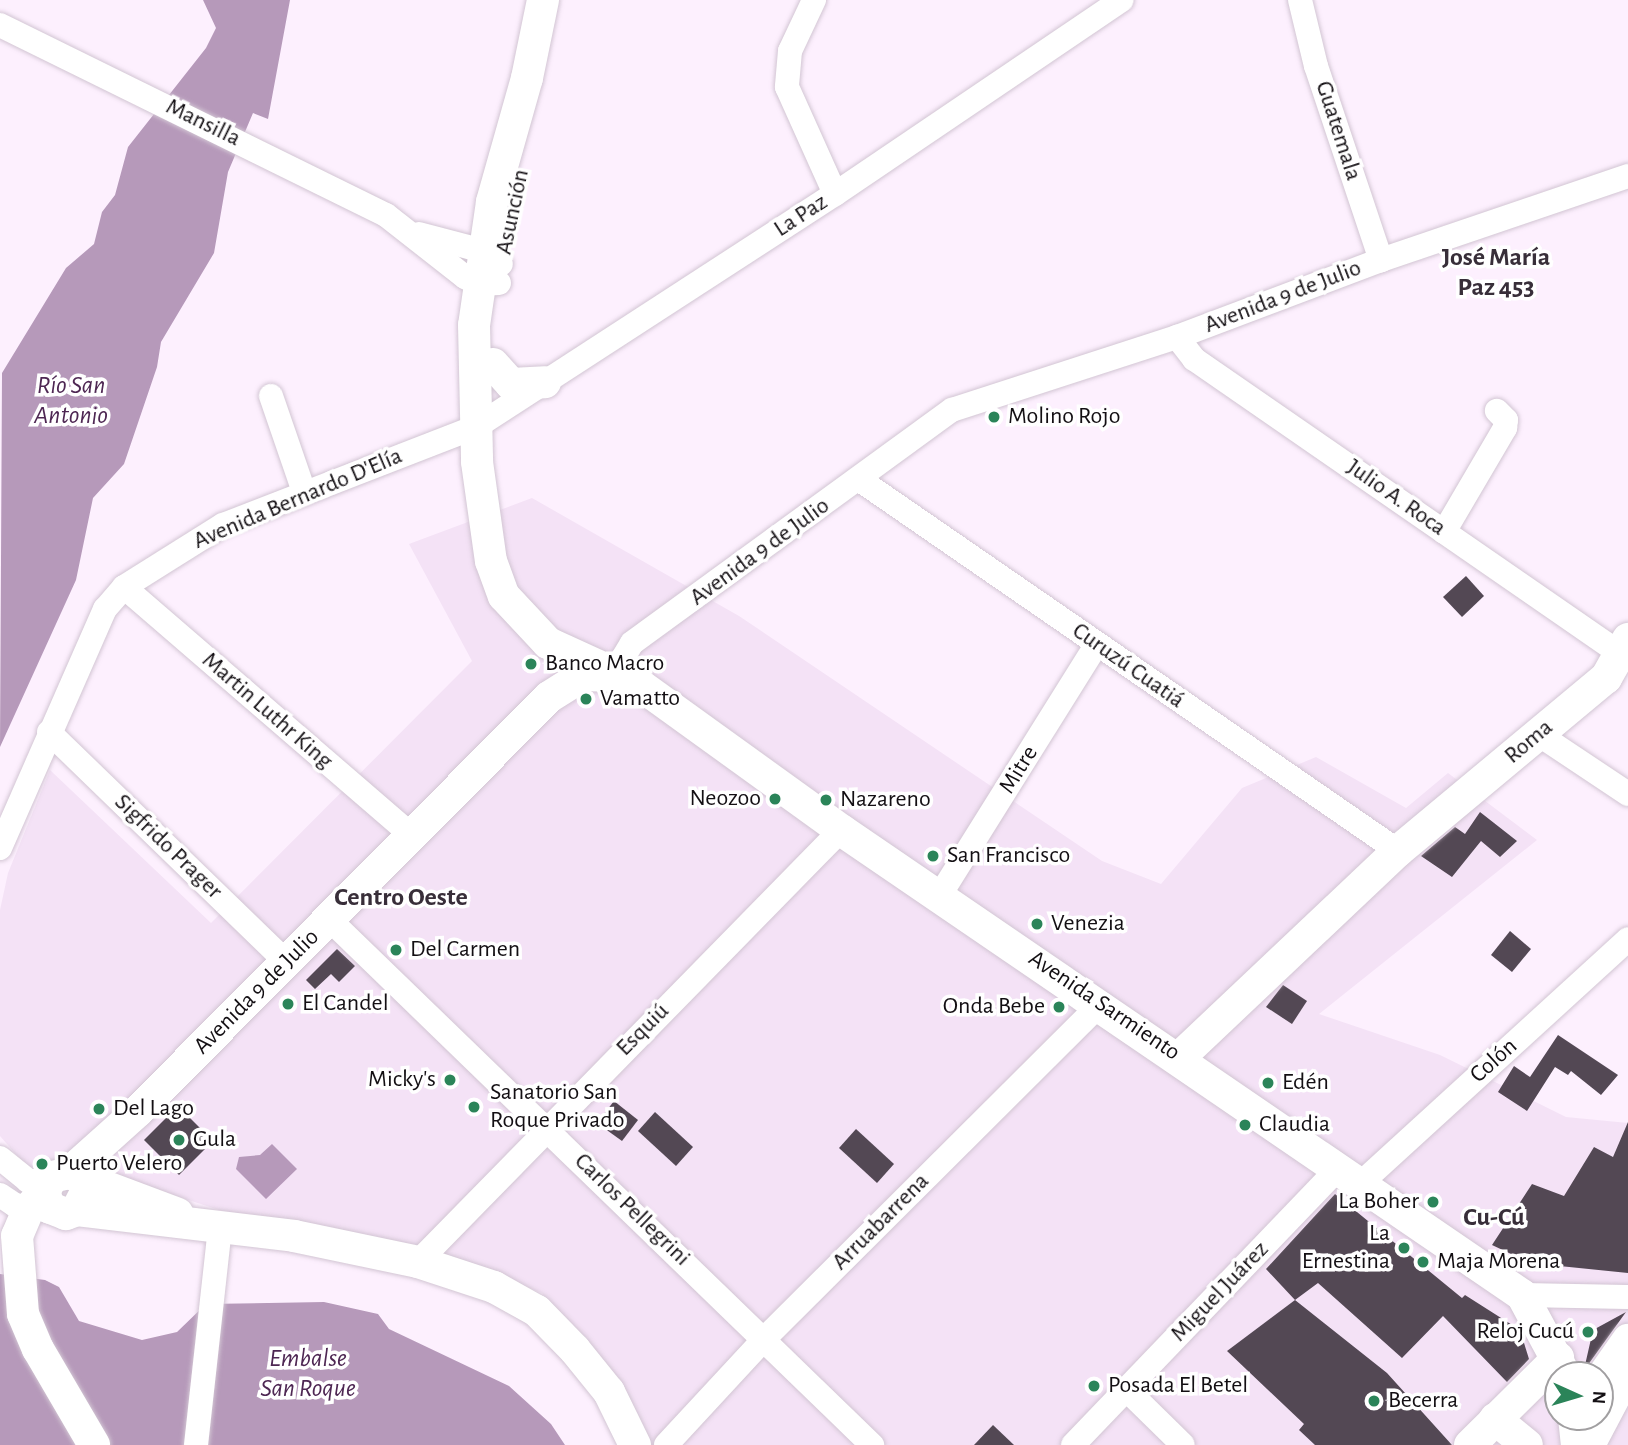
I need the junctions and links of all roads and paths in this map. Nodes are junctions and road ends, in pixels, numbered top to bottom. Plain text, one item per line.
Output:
1 (543, 0) edge
2 (563, 0) edge
3 (814, 0) edge
4 (1122, 0) edge
5 (1300, 0) edge
6 (0, 25) edge
7 (1628, 176) edge
8 (835, 194) junction
9 (403, 227) junction
10 (1381, 260) junction
11 (491, 270) junction
12 (1177, 337) junction
13 (493, 364) junction
14 (545, 382) junction
15 (271, 396) dead end
16 (1497, 411) dead end
17 (476, 427) junction
18 (860, 480) junction
19 (304, 492) junction
20 (1444, 532) junction
21 (124, 587) junction
22 (548, 643) junction
23 (1097, 644) junction
24 (1624, 647) edge
25 (625, 678) junction
26 (549, 697) junction
27 (49, 732) junction
28 (1538, 734) junction
29 (1628, 794) edge
30 (841, 830) junction
31 (410, 834) junction
32 (0, 848) edge
33 (1393, 849) junction
34 (940, 895) junction
35 (330, 920) junction
36 (1628, 939) edge
37 (287, 963) junction
38 (1100, 1004) junction
39 (1179, 1058) junction
40 (547, 1127) junction
41 (0, 1158) edge
42 (1349, 1176) junction
43 (0, 1195) edge
44 (51, 1196) edge
45 (220, 1226) junction
46 (418, 1262) junction
47 (1522, 1295) junction
48 (1628, 1297) edge
49 (765, 1338) junction
50 (1561, 1361) edge
51 (1544, 1384) edge
52 (1127, 1390) junction
53 (1495, 1419) junction
54 (94, 1445) edge
55 (196, 1445) edge
56 (635, 1445) edge
57 (666, 1445) edge
58 (872, 1445) edge
59 (1073, 1445) edge
60 (1184, 1445) edge
61 (1470, 1445) edge
62 (1527, 1445) edge

1 - 11 main road, Asunción
2 - 11 main road, Asunción
3 - 8 street
4 - 8 street, La Paz
5 - 10 street, Guatemala
6 - 9 street, Mansilla
7 - 10 street, Avenida 9 de Julio
8 - 14 street, La Paz
9 - 11 street, Mansilla
9 - 11 street, Mansilla
10 - 12 street, Avenida 9 de Julio
11 - 13 main road, Asunción
11 - 17 main road, Asunción
12 - 18 street, Avenida 9 de Julio
12 - 20 street, Julio A. Roca
13 - 14 main road
13 - 17 main road, Asunción
14 - 17 street, La Paz
15 - 19 street
16 - 20 street
17 - 19 street, Avenida Bernardo D'Elía
17 - 22 main road, Asunción
18 - 23 street, Curuzú Cuatiá
18 - 25 street, Avenida 9 de Julio
19 - 21 street, Avenida Bernardo D'Elía
20 - 24 street, Julio A. Roca
21 - 27 street, Avenida Bernardo D'Elía
21 - 31 street, Martin Luthr King
22 - 25 main road, Asunción
22 - 26 main road
23 - 33 street, Curuzú Cuatiá
23 - 34 street, Mitre
24 - 28 main road, Roma
25 - 26 main road, Avenida 9 de Julio
25 - 30 main road, Avenida Sarmiento
26 - 31 main road, Avenida 9 de Julio
27 - 32 street, Avenida Bernardo D'Elía
27 - 37 street, Sigfrido Prager
28 - 29 street
28 - 33 main road, Roma
30 - 34 main road, Avenida Sarmiento
30 - 40 street, Esquiú
31 - 35 main road, Avenida 9 de Julio
33 - 39 main road, Roma
34 - 38 main road, Avenida Sarmiento
35 - 37 main road, Avenida 9 de Julio
35 - 40 street, Carlos Pellegrini
36 - 42 street, Colón
37 - 44 main road, Avenida 9 de Julio
38 - 39 main road, Avenida Sarmiento
38 - 49 street, Arruabarrena
39 - 42 main road, Avenida Sarmiento
40 - 46 street, Esquiú
40 - 49 street, Carlos Pellegrini
41 - 44 street
42 - 47 main road, Avenida Sarmiento
42 - 52 street, Miguel Juárez
43 - 44 street
44 - 45 main road
44 - 54 main road
45 - 46 main road
45 - 55 street
46 - 56 main road
47 - 48 street
47 - 50 main road, Avenida Sarmiento
49 - 57 street, Arruabarrena
49 - 58 street, Carlos Pellegrini
51 - 53 main road
52 - 59 street, Miguel Juárez
52 - 60 street
53 - 61 main road
53 - 62 main road

